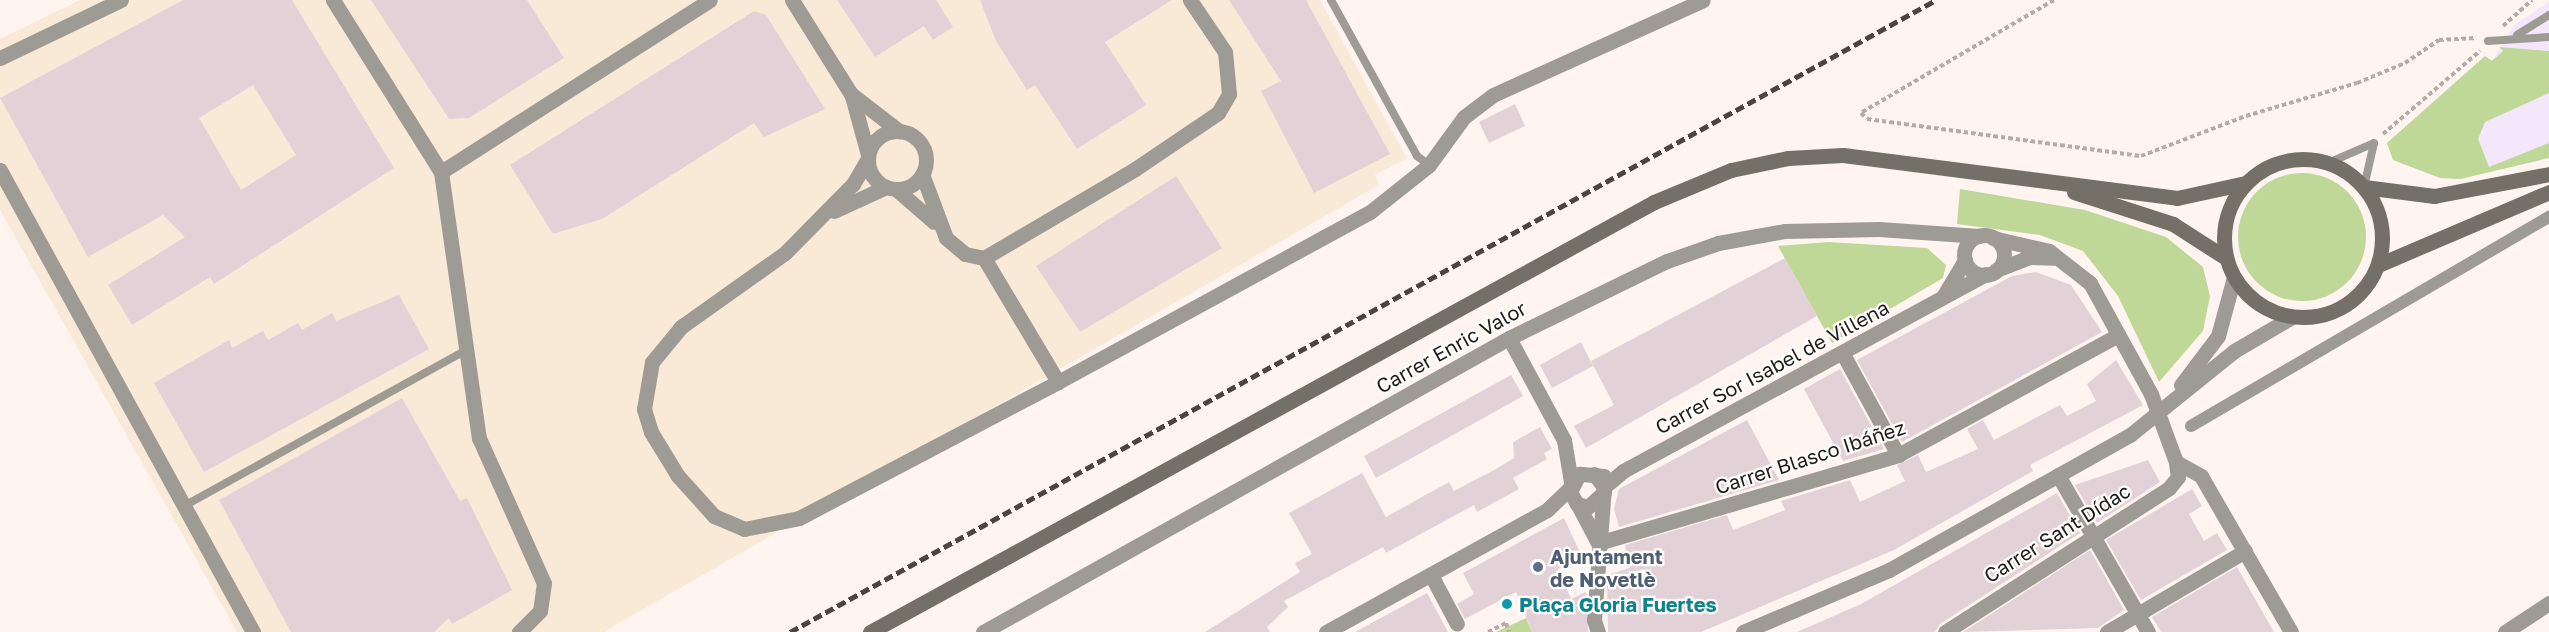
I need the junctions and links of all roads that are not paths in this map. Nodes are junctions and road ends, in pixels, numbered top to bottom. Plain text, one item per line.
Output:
1 (121, 0) edge
2 (333, 0) edge
3 (710, 0) edge
4 (792, 0) edge
5 (1191, 0) edge
6 (1331, 0) edge
7 (1703, 0) edge
8 (2549, 15) edge
9 (2517, 36) junction
10 (2549, 37) edge
11 (2488, 41) road end
12 (0, 58) edge
13 (851, 93) junction
14 (899, 131) junction
15 (868, 158) junction
16 (2328, 163) junction
17 (1429, 165) junction
18 (0, 170) edge
19 (441, 172) junction
20 (922, 174) junction
21 (2549, 174) edge
22 (2040, 181) junction
23 (2246, 183) junction
24 (2364, 187) junction
25 (891, 188) junction
26 (2549, 192) edge
27 (823, 216) junction
28 (2549, 217) edge
29 (937, 225) junction
30 (1986, 237) junction
31 (984, 258) junction
32 (2226, 258) junction
33 (2061, 259) junction
34 (1965, 260) junction
35 (2378, 265) junction
36 (1991, 272) junction
37 (2234, 277) junction
38 (1940, 300) junction
39 (2292, 317) junction
40 (2118, 335) junction
41 (1509, 338) junction
42 (465, 351) junction
43 (1842, 354) junction
44 (1058, 382) junction
45 (2167, 403) junction
46 (2155, 414) junction
47 (2191, 426) dead end
48 (1564, 440) junction
49 (1898, 455) junction
50 (2176, 462) junction
51 (1623, 471) junction
52 (1592, 473) junction
53 (2058, 475) junction
54 (1571, 485) junction
55 (1604, 490) junction
56 (1578, 504) junction
57 (184, 506) junction
58 (1546, 510) junction
59 (2092, 536) junction
60 (1598, 543) junction
61 (2245, 551) junction
62 (1431, 575) junction
63 (2549, 603) edge
64 (2137, 613) junction
65 (1457, 624) dead end
66 (253, 632) edge
67 (519, 632) edge
68 (870, 632) edge
69 (983, 632) edge
70 (1326, 632) edge
71 (1598, 632) edge
72 (1743, 632) edge
73 (1945, 632) edge
74 (2108, 632) edge
75 (2148, 632) edge
76 (2291, 632) edge
77 (2506, 632) edge

1 - 12 street
2 - 19 street
3 - 19 street
4 - 13 street
5 - 31 street
6 - 17 lane
7 - 17 street
8 - 9 lane
9 - 10 lane
9 - 11 lane
13 - 14 street
13 - 15 street
14 - 15 street
14 - 20 street
15 - 25 street
15 - 27 street
16 - 23 main road
16 - 24 main road
16 - 24 lane
17 - 44 street
18 - 57 street
19 - 42 street
20 - 25 street
20 - 29 street
21 - 24 main road
22 - 23 main road
22 - 32 main road
22 - 68 main road
23 - 32 main road
24 - 35 main road
25 - 27 street
25 - 29 street
26 - 35 main road
27 - 44 street
28 - 47 street
29 - 31 street
30 - 33 street, Carrer Enric Valor
30 - 34 street
30 - 36 street
30 - 41 street, Carrer Enric Valor
31 - 44 street
32 - 37 main road
33 - 36 street, Carrer Sor Isabel de Villena
33 - 40 street, Carrer Enric Valor
34 - 36 street
34 - 38 street, Carrer Sor Isabel de Villena
35 - 39 main road
36 - 38 street, Carrer Sor Isabel de Villena
37 - 39 main road
37 - 45 street
38 - 43 street, Carrer Sor Isabel de Villena
39 - 45 street
40 - 46 street, Carrer Enric Valor
40 - 49 street, Carrer Blasco Ibáñez
41 - 48 street
41 - 69 street, Carrer Enric Valor
42 - 57 lane
42 - 67 street
43 - 49 street
43 - 51 street, Carrer Sor Isabel de Villena
45 - 46 street
46 - 50 street, Carrer Enric Valor
46 - 53 street
48 - 52 street
48 - 54 street
49 - 60 street, Carrer Blasco Ibáñez
50 - 59 street, Carrer Sant Dídac
50 - 61 street
51 - 52 street, Carrer Sor Isabel de Villena
51 - 55 street, Carrer Sor Isabel de Villena
52 - 54 street, Carrer Sor Isabel de Villena
52 - 55 street
53 - 59 street
53 - 72 street
54 - 56 street
54 - 58 street
55 - 56 street, Carrer Sor Isabel de Villena
55 - 60 street
56 - 58 street
56 - 60 street
57 - 66 street
58 - 62 street
59 - 64 street
59 - 73 street, Carrer Sant Dídac
60 - 71 street
61 - 64 street
61 - 76 street
62 - 65 street
62 - 70 street
63 - 77 street
64 - 74 street
64 - 75 street

